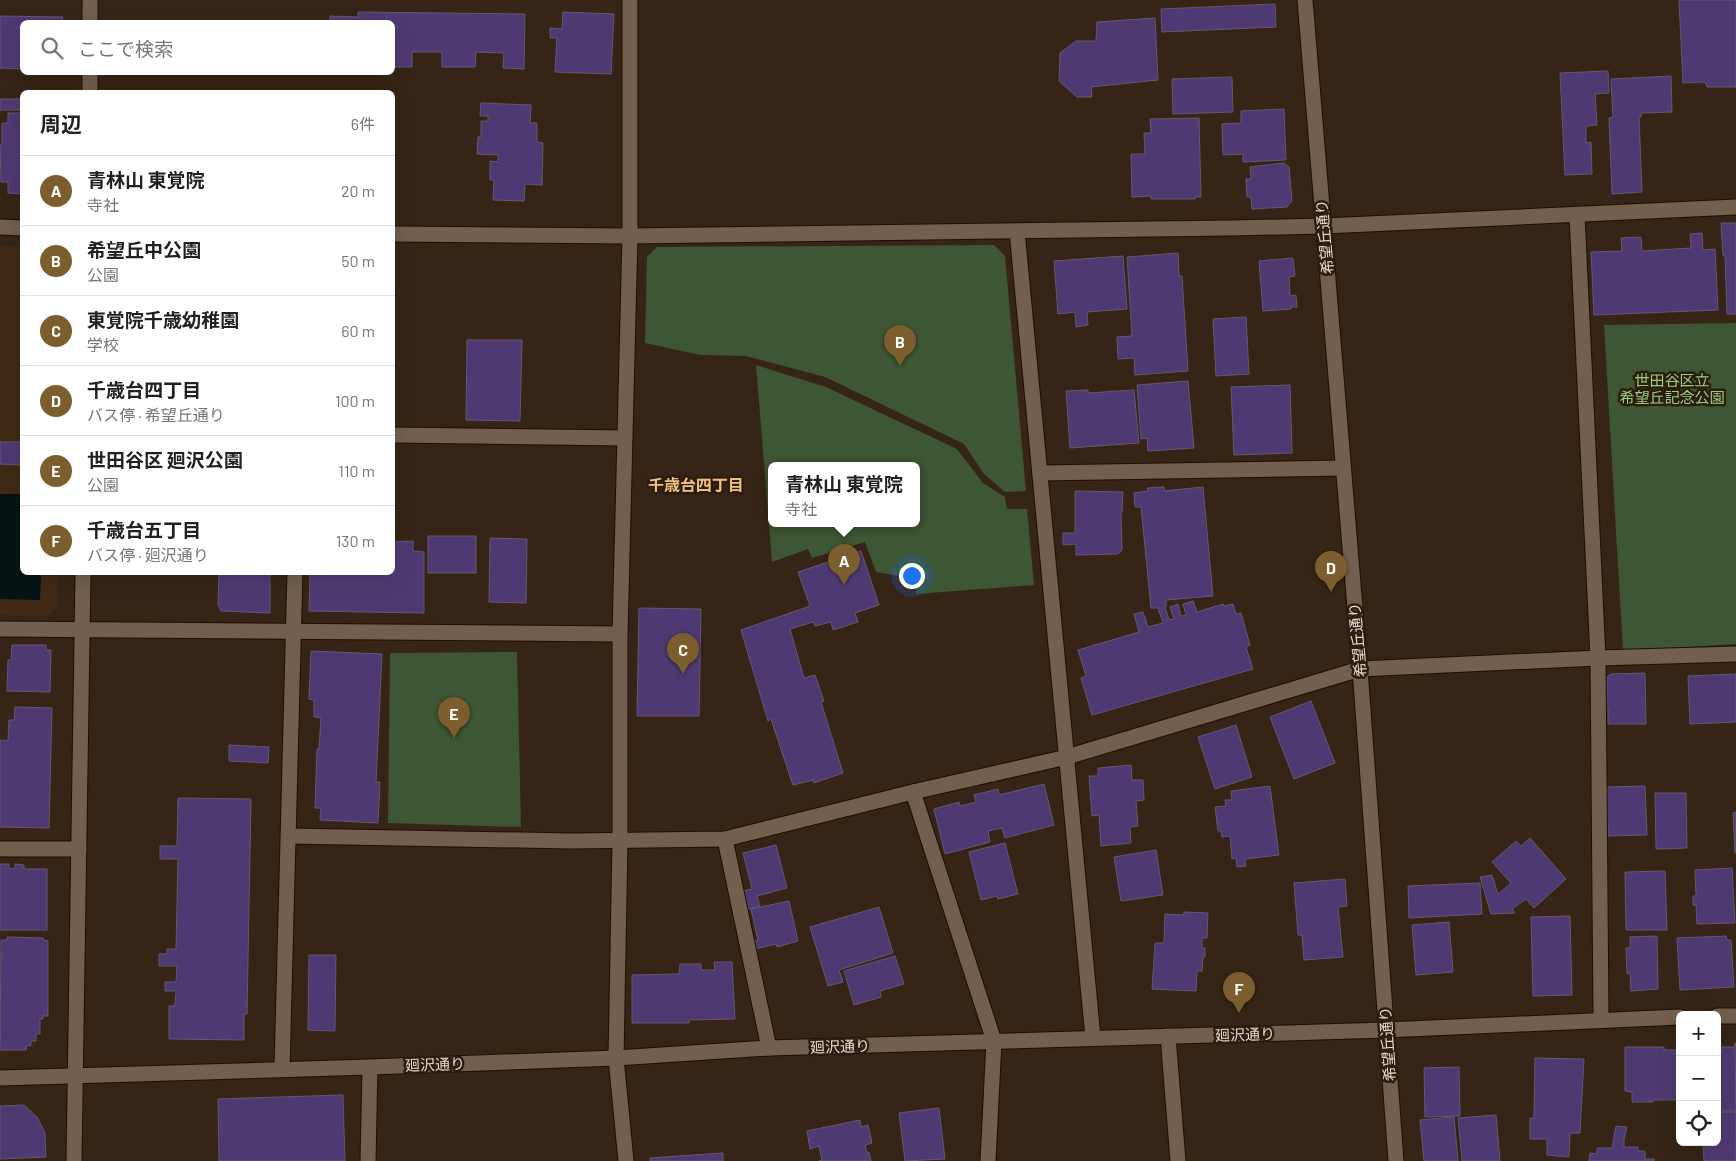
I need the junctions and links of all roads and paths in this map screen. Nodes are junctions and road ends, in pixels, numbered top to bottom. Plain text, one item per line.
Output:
1 (90, 0) edge
2 (630, 0) edge
3 (1305, 0) edge
4 (90, 20) edge
5 (90, 75) edge
6 (90, 90) edge
7 (1736, 207) edge
8 (1577, 215) junction
9 (1324, 226) junction
10 (0, 227) edge
11 (20, 228) edge
12 (1017, 231) junction
13 (395, 234) edge
14 (630, 236) junction
15 (395, 435) edge
16 (625, 438) junction
17 (1343, 468) junction
18 (1040, 473) junction
19 (83, 575) edge
20 (295, 575) edge
21 (0, 629) edge
22 (82, 630) junction
23 (294, 631) junction
24 (620, 634) junction
25 (1736, 654) edge
26 (1598, 658) junction
27 (1360, 669) junction
28 (1067, 758) junction
29 (913, 792) junction
30 (288, 836) junction
31 (725, 838) junction
32 (620, 841) junction
33 (0, 849) edge
34 (79, 850) junction
35 (1721, 1016) edge
36 (1736, 1016) edge
37 (1676, 1017) edge
38 (1601, 1019) junction
39 (1386, 1030) junction
40 (1168, 1036) junction
41 (1093, 1038) junction
42 (994, 1041) junction
43 (769, 1048) junction
44 (616, 1058) junction
45 (370, 1067) junction
46 (282, 1069) junction
47 (75, 1076) junction
48 (0, 1078) edge
49 (74, 1161) edge
50 (368, 1161) edge
51 (626, 1161) edge
52 (988, 1161) edge
53 (1178, 1161) edge
54 (1396, 1161) edge

1 - 4 street
2 - 14 street
3 - 9 street, 希望丘通り
5 - 6 street
7 - 8 street
8 - 9 street
8 - 26 street
9 - 12 street
9 - 17 street, 希望丘通り
10 - 11 street
12 - 14 street
12 - 18 street
13 - 14 street
14 - 16 street
15 - 16 street
16 - 24 street
17 - 18 street
17 - 27 street, 希望丘通り
18 - 28 street
19 - 22 street
20 - 23 street
21 - 22 street
22 - 23 street
22 - 34 street
23 - 24 street
23 - 30 street
24 - 32 street
25 - 26 street
26 - 27 street
26 - 38 street
27 - 28 street
27 - 39 street, 希望丘通り
28 - 29 street
28 - 41 street
29 - 31 street
29 - 42 street
30 - 32 street
30 - 46 street
31 - 32 street
31 - 43 street
32 - 44 street
33 - 34 street
34 - 47 street
35 - 36 street
37 - 38 street, 廻沢通り
38 - 39 street, 廻沢通り
39 - 40 street, 廻沢通り
39 - 54 street, 希望丘通り
40 - 41 street, 廻沢通り
40 - 53 street
41 - 42 street, 廻沢通り
42 - 43 street, 廻沢通り
42 - 52 street
43 - 44 street, 廻沢通り
44 - 45 street, 廻沢通り
44 - 51 street
45 - 46 street, 廻沢通り
45 - 50 street
46 - 47 street, 廻沢通り
47 - 48 street, 廻沢通り
47 - 49 street

